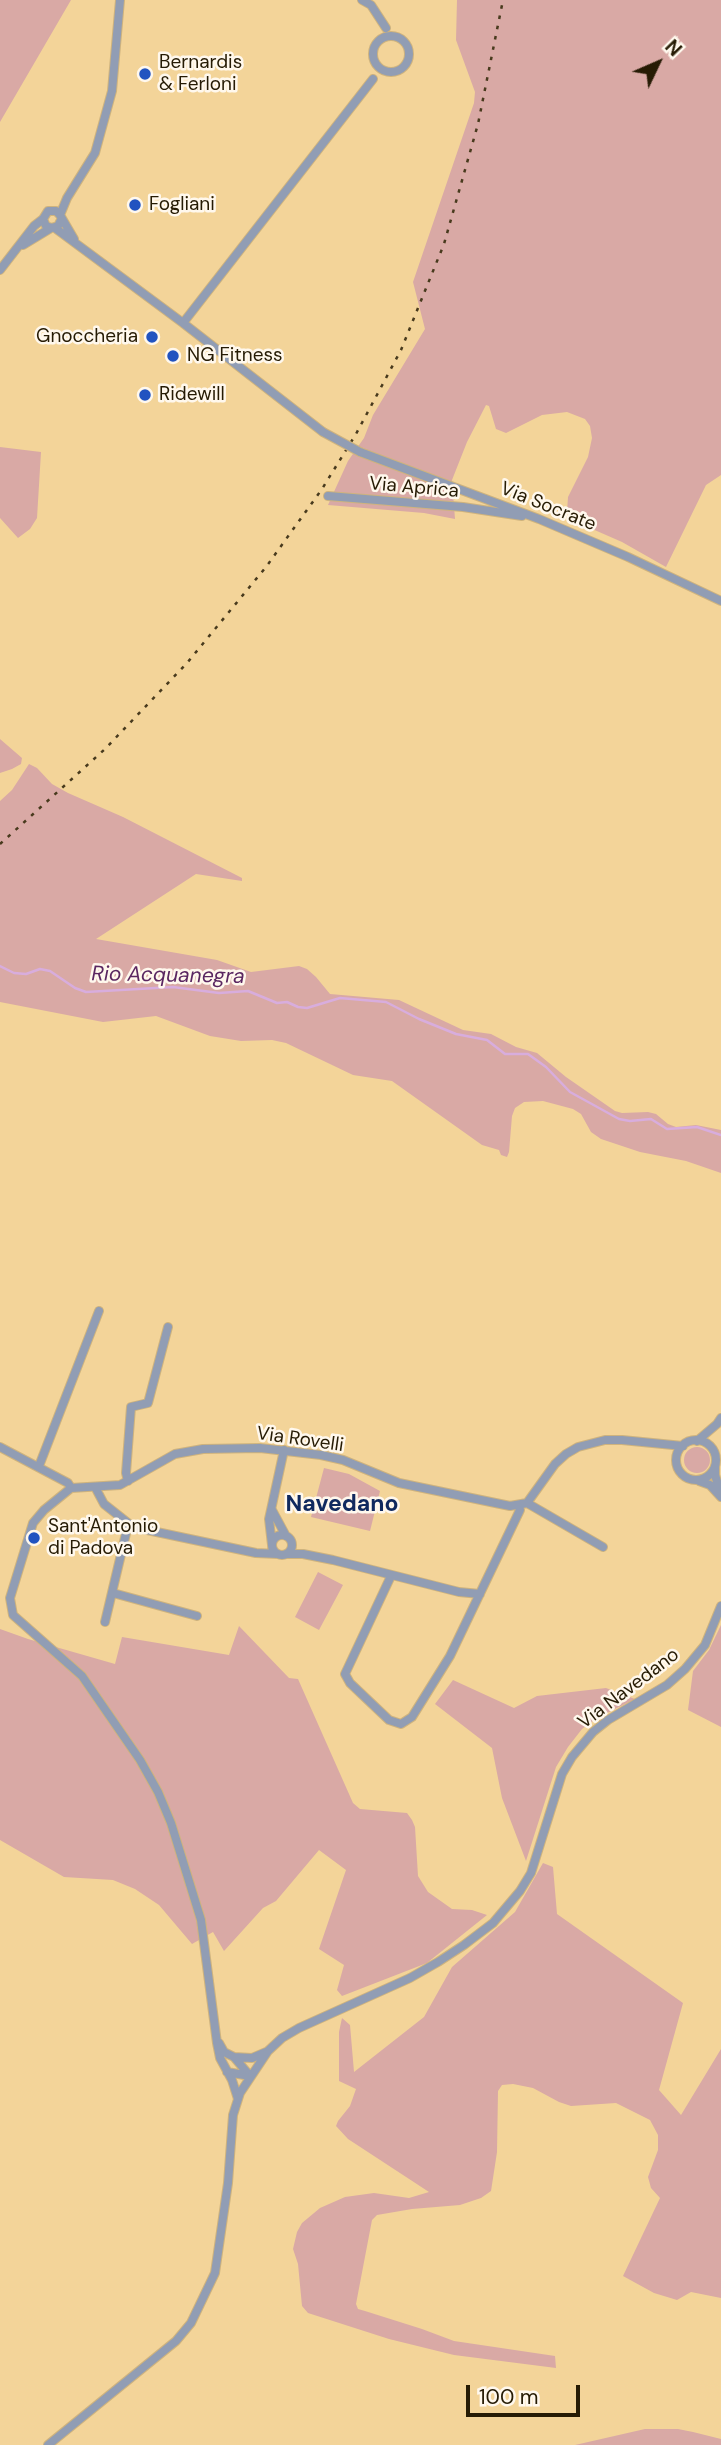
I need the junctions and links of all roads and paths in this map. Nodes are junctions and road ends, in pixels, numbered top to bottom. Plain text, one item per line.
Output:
1 (120, 0) edge
2 (362, 0) edge
3 (386, 28) junction
4 (397, 37) junction
5 (379, 41) junction
6 (375, 63) junction
7 (387, 71) junction
8 (373, 79) junction
9 (58, 215) junction
10 (43, 219) junction
11 (53, 228) junction
12 (75, 241) junction
13 (15, 251) junction
14 (0, 270) edge
15 (183, 323) junction
16 (328, 496) dead end
17 (539, 519) junction
18 (721, 601) edge
19 (99, 1311) dead end
20 (168, 1327) dead end
21 (719, 1421) edge
22 (697, 1441) junction
23 (655, 1443) junction
24 (684, 1446) junction
25 (0, 1447) edge
26 (284, 1450) junction
27 (714, 1452) junction
28 (677, 1462) junction
29 (716, 1464) junction
30 (39, 1466) junction
31 (696, 1480) junction
32 (128, 1481) junction
33 (95, 1487) junction
34 (71, 1488) junction
35 (721, 1495) edge
36 (523, 1504) junction
37 (271, 1507) junction
38 (128, 1525) junction
39 (286, 1536) junction
40 (292, 1544) junction
41 (272, 1545) junction
42 (604, 1547) dead end
43 (282, 1554) junction
44 (303, 1554) junction
45 (391, 1576) junction
46 (113, 1593) junction
47 (480, 1594) junction
48 (721, 1606) edge
49 (197, 1616) dead end
50 (106, 1622) dead end
51 (216, 2038) junction
52 (268, 2051) junction
53 (234, 2057) junction
54 (227, 2072) junction
55 (250, 2076) junction
56 (238, 2099) junction
57 (48, 2445) edge

1 - 9 street
2 - 3 street
3 - 4 street
3 - 5 street
4 - 5 street
4 - 7 street
5 - 6 street
6 - 7 street
6 - 8 street
7 - 8 street
8 - 15 street
9 - 10 street
9 - 11 street
9 - 12 street
10 - 11 street
10 - 13 street
11 - 12 street
11 - 13 street
12 - 15 street
13 - 14 street
15 - 17 street, Via Socrate, bridge
16 - 17 street, Via Aprica
17 - 18 street, Via Socrate
19 - 30 street
20 - 32 street
21 - 22 street
21 - 27 street
22 - 24 street
22 - 27 street
23 - 24 street
23 - 28 street
23 - 36 street
24 - 28 street
25 - 30 street
26 - 32 street, Via Rovelli
26 - 36 street, Via Rovelli
26 - 37 street
27 - 29 street
28 - 31 street
29 - 31 street
29 - 35 street
30 - 34 street
31 - 35 street
32 - 33 street, Via Rovelli
33 - 34 street, Via Rovelli
33 - 38 street
34 - 51 street
36 - 42 street, Via Rovelli
36 - 47 street
37 - 39 street
37 - 41 street
38 - 43 street
38 - 46 street
39 - 40 street
39 - 41 street
40 - 43 street
40 - 44 street
41 - 43 street
43 - 44 street
44 - 45 street
45 - 47 street
45 - 47 street
46 - 49 street
46 - 50 street
48 - 52 street, Via Navedano
51 - 53 street
51 - 54 street
52 - 53 street
52 - 55 street
53 - 55 street
54 - 55 street
54 - 56 street
55 - 56 street
56 - 57 street

